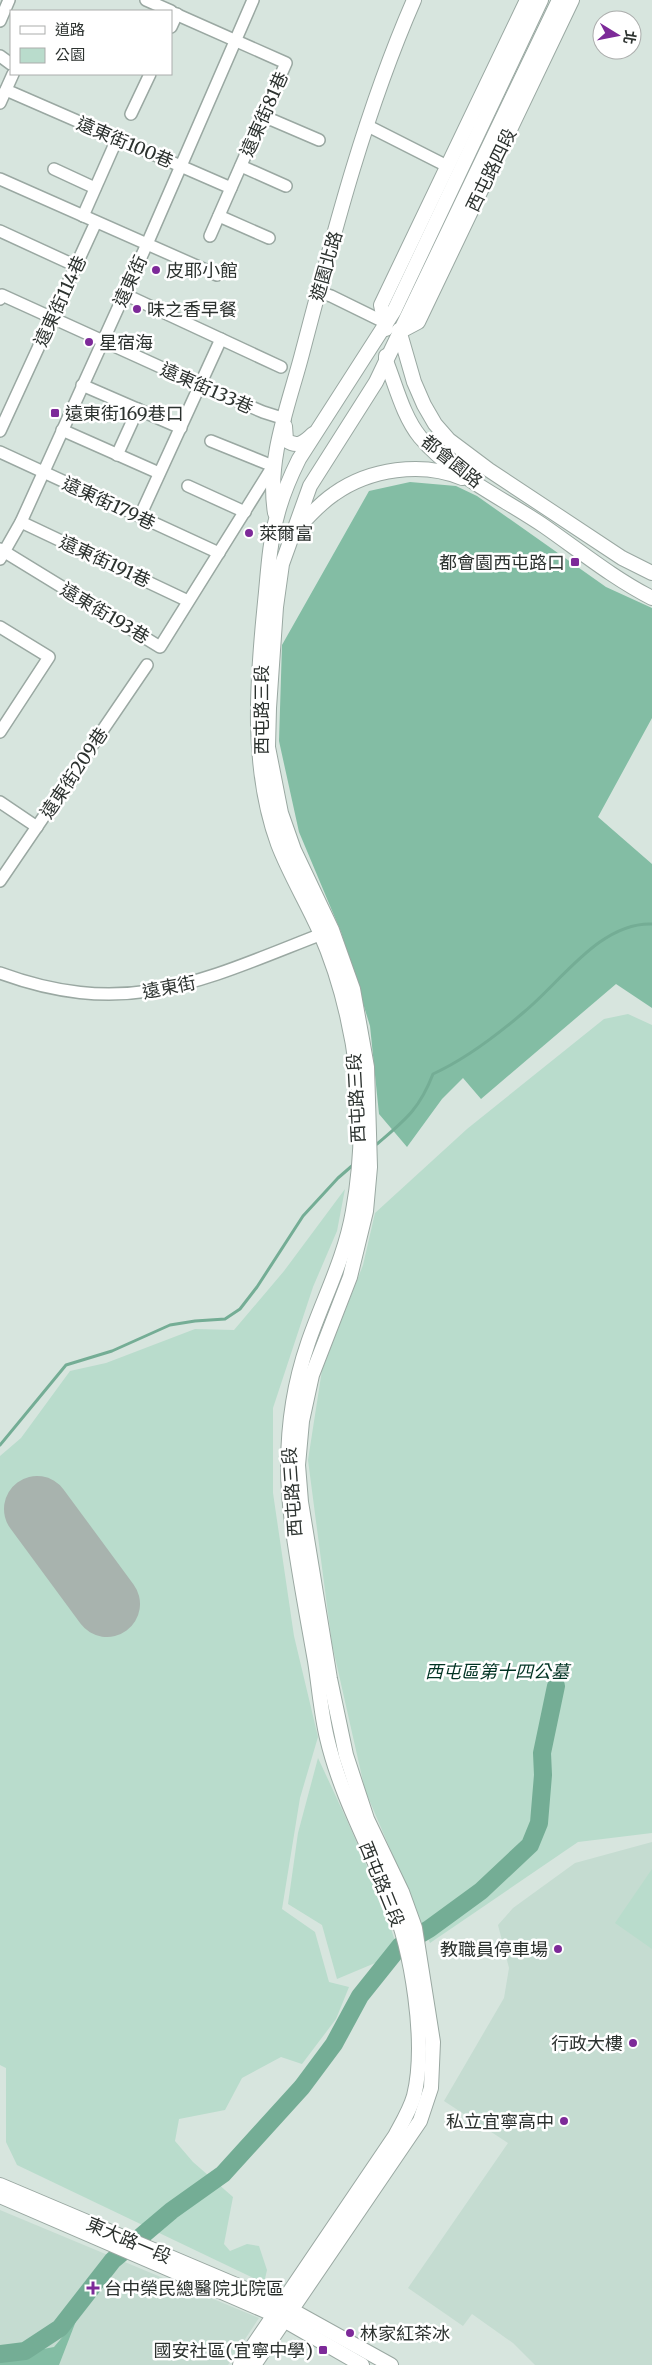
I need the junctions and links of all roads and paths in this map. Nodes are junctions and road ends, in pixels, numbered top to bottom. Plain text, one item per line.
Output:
1 (9, 0) edge
2 (146, 0) edge
3 (253, 0) edge
4 (414, 0) edge
5 (528, 0) edge
6 (541, 0) edge
7 (559, 0) edge
8 (572, 0) edge
9 (168, 10) edge
10 (173, 12) edge
11 (0, 21) edge
12 (235, 41) junction
13 (13, 75) edge
14 (150, 75) edge
15 (6, 90) junction
16 (0, 103) edge
17 (131, 114) dead end
18 (263, 116) junction
19 (366, 125) junction
20 (117, 139) junction
21 (319, 140) dead end
22 (441, 163) dead end
23 (181, 166) junction
24 (240, 166) junction
25 (54, 169) dead end
26 (0, 179) edge
27 (286, 186) dead end
28 (95, 188) junction
29 (231, 188) junction
30 (83, 216) junction
31 (219, 216) junction
32 (96, 222) junction
33 (0, 231) edge
34 (210, 236) dead end
35 (269, 238) dead end
36 (147, 244) junction
37 (76, 266) junction
38 (216, 275) dead end
39 (318, 292) junction
40 (124, 294) junction
41 (1, 296) edge
42 (52, 317) junction
43 (386, 323) junction
44 (401, 330) junction
45 (221, 339) junction
46 (103, 341) junction
47 (386, 361) junction
48 (282, 367) dead end
49 (82, 385) junction
50 (200, 385) junction
51 (138, 409) junction
52 (3, 417) edge
53 (285, 419) junction
54 (322, 425) junction
55 (181, 428) junction
56 (62, 430) junction
57 (0, 431) edge
58 (211, 440) dead end
59 (0, 452) edge
60 (117, 455) junction
61 (273, 466) junction
62 (43, 472) junction
63 (159, 473) junction
64 (479, 485) junction
65 (188, 486) dead end
66 (245, 512) junction
67 (140, 516) junction
68 (276, 518) junction
69 (21, 522) junction
70 (291, 534) junction
71 (2, 553) edge
72 (219, 553) junction
73 (652, 573) edge
74 (652, 598) edge
75 (188, 601) junction
76 (0, 627) edge
77 (147, 665) dead end
78 (0, 732) edge
79 (0, 802) edge
80 (37, 827) junction
81 (5, 865) edge
82 (0, 881) edge
83 (327, 932) junction
84 (0, 973) edge
85 (0, 2185) edge
86 (0, 2196) edge
87 (120, 2243) junction
88 (283, 2312) junction
89 (240, 2365) edge
90 (254, 2365) edge
91 (362, 2365) edge
92 (391, 2365) edge

1 - 11 street
2 - 9 street
3 - 12 street, 遠東街
4 - 19 street, 遊園北路
5 - 43 street
6 - 43 street, 西屯路四段
7 - 44 street, 西屯路四段
8 - 44 street, 西屯路四段
10 - 12 street
12 - 18 street, 遠東街81巷
12 - 23 street, 遠東街
13 - 15 street
14 - 17 street
15 - 16 street
15 - 20 street, 遠東街100巷
18 - 21 street
18 - 24 street, 遠東街81巷
19 - 22 street
19 - 39 street, 遊園北路
20 - 23 street, 遠東街100巷
20 - 28 street
23 - 29 street
23 - 36 street, 遠東街
24 - 27 street
24 - 29 street, 遠東街81巷
25 - 28 street
26 - 30 street
28 - 30 street
29 - 31 street, 遠東街81巷
30 - 32 street
31 - 34 street, 遠東街81巷
31 - 35 street
32 - 36 street
32 - 37 street, 遠東街114巷
33 - 37 street
36 - 38 street
36 - 40 street, 遠東街
37 - 42 street, 遠東街114巷
39 - 43 street
39 - 53 street, 遊園北路
40 - 45 street
40 - 46 street, 遠東街
41 - 42 street, 遠東街133巷
42 - 46 street, 遠東街133巷
42 - 52 street, 遠東街114巷
43 - 44 street
43 - 47 street, 都會園路
43 - 54 street, 西屯路四段
44 - 47 street, 西屯路四段
44 - 73 street, 都會園路
45 - 48 street
45 - 50 street
46 - 49 street, 遠東街
46 - 50 street, 遠東街133巷
47 - 64 street, 都會園路
47 - 70 street, 西屯路四段
49 - 51 street
49 - 56 street, 遠東街
50 - 53 street, 遠東街133巷
50 - 55 street
51 - 55 street
51 - 60 street
52 - 57 street, 遠東街114巷
53 - 54 street
53 - 61 street, 遊園北路
54 - 68 street, 西屯路四段
55 - 63 street
56 - 60 street
56 - 62 street, 遠東街
58 - 61 street
59 - 62 street, 遠東街179巷
60 - 63 street
61 - 66 street
61 - 68 street, 遊園北路
62 - 67 street, 遠東街179巷
62 - 69 street, 遠東街
63 - 67 street
64 - 70 street
64 - 74 street, 都會園路
65 - 66 street
66 - 72 street
67 - 72 street, 遠東街179巷
68 - 70 street
68 - 83 street, 西屯路三段
69 - 71 street, 遠東街
69 - 75 street, 遠東街191巷
70 - 83 street, 西屯路三段
71 - 75 street, 遠東街193巷
72 - 75 street
76 - 78 street
77 - 80 street, 遠東街209巷
79 - 80 street
80 - 81 street, 遠東街209巷
81 - 82 street, 遠東街209巷
83 - 84 street, 遠東街
83 - 88 street, 西屯路三段
83 - 88 street, 西屯路三段
85 - 87 street, 東大路一段
86 - 87 street, 東大路一段
87 - 88 street, 東大路一段
88 - 89 street, 西屯路三段
88 - 90 street, 西屯路三段
88 - 91 street, 東大路一段
88 - 92 street, 東大路一段

